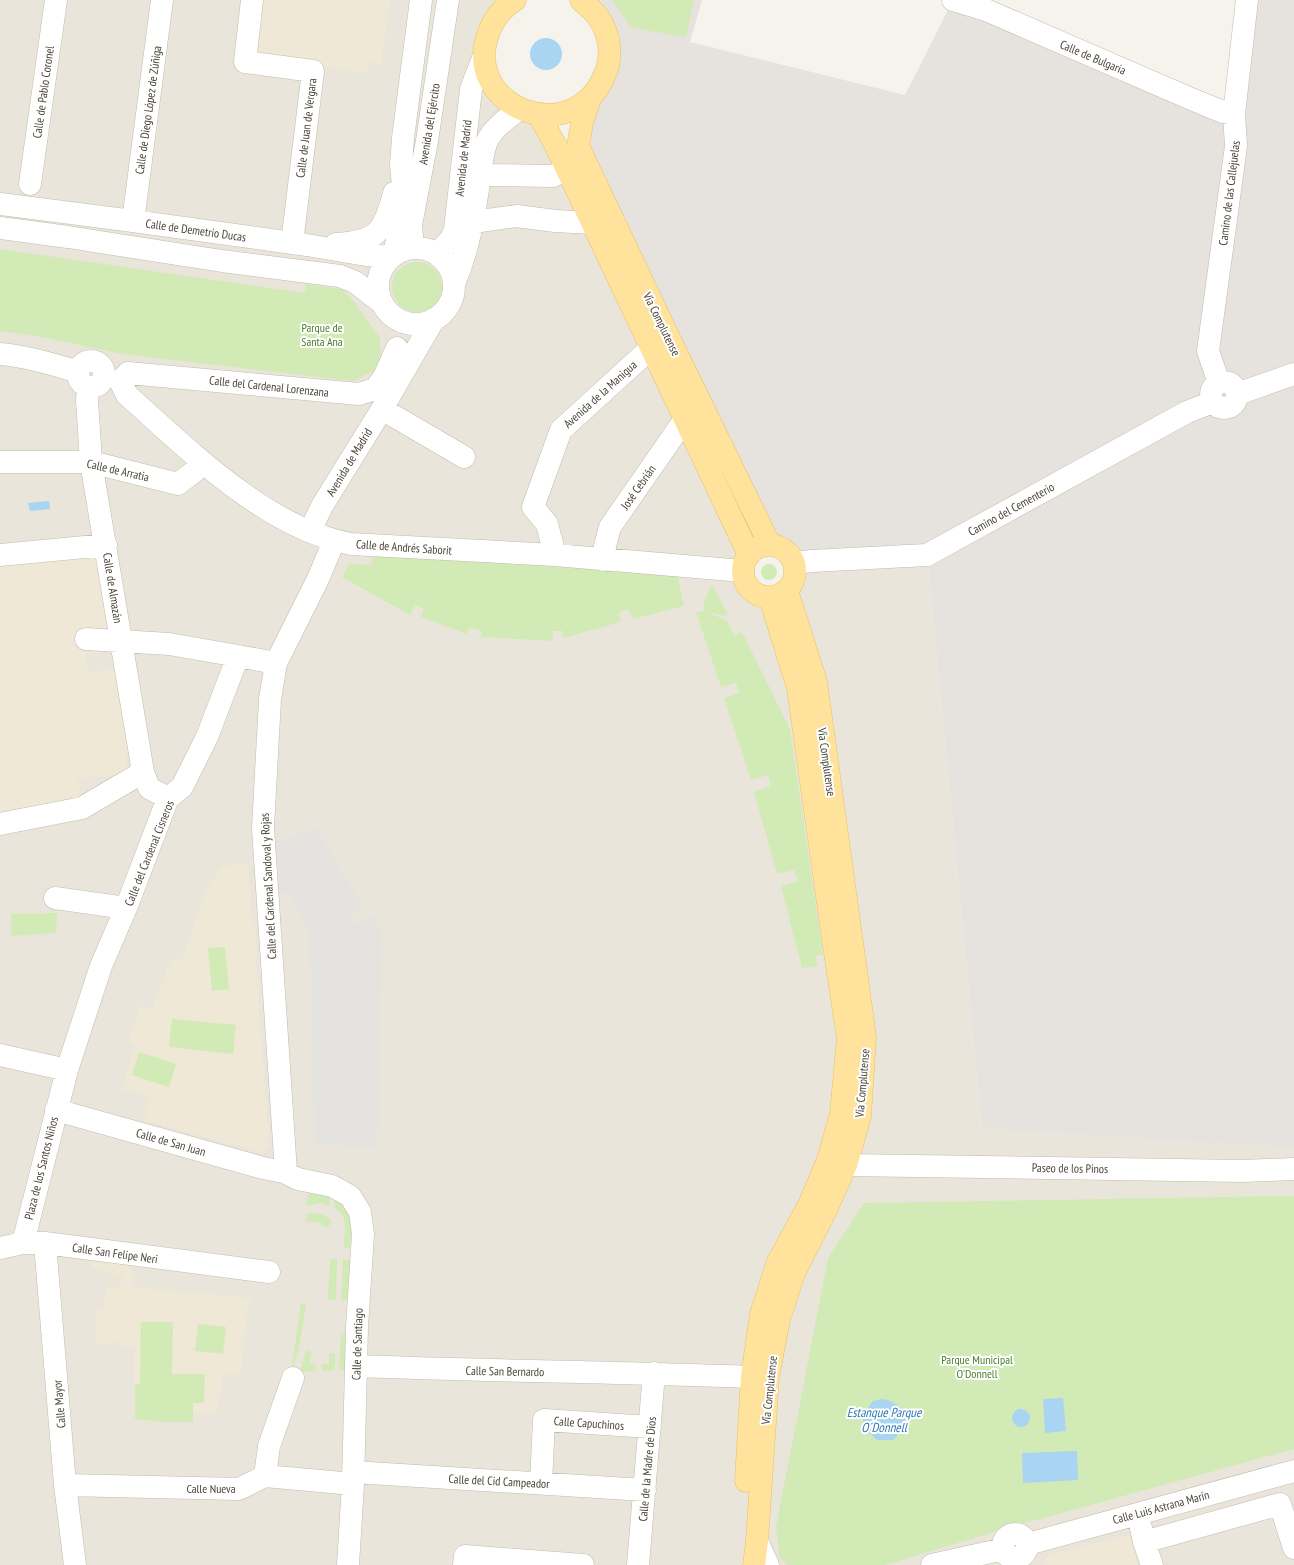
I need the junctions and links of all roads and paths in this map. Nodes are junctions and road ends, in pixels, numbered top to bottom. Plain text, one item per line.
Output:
1 (56, 0) edge
2 (162, 0) edge
3 (252, 0) edge
4 (421, 0) edge
5 (448, 0) edge
6 (515, 0) edge
7 (581, 0) edge
8 (954, 0) edge
9 (1246, 0) edge
10 (483, 58) junction
11 (590, 98) junction
12 (529, 112) junction
13 (1234, 114) junction
14 (401, 165) junction
15 (566, 169) junction
16 (481, 173) junction
17 (30, 184) dead end
18 (0, 204) edge
19 (133, 221) junction
20 (473, 222) junction
21 (592, 223) junction
22 (0, 228) edge
23 (300, 244) junction
24 (413, 248) junction
25 (437, 254) junction
26 (392, 257) junction
27 (454, 284) junction
28 (388, 309) junction
29 (434, 319) junction
30 (397, 348) junction
31 (651, 348) junction
32 (0, 354) edge
33 (1294, 374) edge
34 (120, 381) joint
35 (1223, 393) junction
36 (386, 402) junction
37 (685, 419) junction
38 (464, 457) dead end
39 (0, 462) edge
40 (91, 462) junction
41 (204, 464) junction
42 (310, 531) junction
43 (334, 540) junction
44 (106, 545) junction
45 (770, 545) junction
46 (0, 555) edge
47 (555, 555) junction
48 (604, 560) junction
49 (746, 563) junction
50 (795, 563) junction
51 (779, 594) junction
52 (86, 639) dead end
53 (122, 640) junction
54 (238, 656) junction
55 (276, 663) junction
56 (154, 786) junction
57 (0, 824) edge
58 (55, 898) dead end
59 (126, 908) junction
60 (0, 1055) edge
61 (67, 1070) junction
62 (56, 1110) junction
63 (846, 1165) junction
64 (1294, 1169) edge
65 (286, 1172) junction
66 (23, 1243) junction
67 (45, 1243) junction
68 (0, 1248) edge
69 (269, 1272) dead end
70 (356, 1366) junction
71 (654, 1373) junction
72 (752, 1377) junction
73 (293, 1378) dead end
74 (650, 1427) junction
75 (1294, 1471) edge
76 (265, 1476) junction
77 (353, 1478) junction
78 (541, 1483) junction
79 (66, 1485) junction
80 (645, 1490) junction
81 (1138, 1514) junction
82 (757, 1541) junction
83 (1144, 1542) junction
84 (1294, 1548) edge
85 (1019, 1554) edge
86 (464, 1560) edge
87 (75, 1565) edge
88 (348, 1565) edge
89 (583, 1565) edge
90 (638, 1565) edge
91 (740, 1565) edge
92 (754, 1565) edge
93 (768, 1565) edge
94 (932, 1565) edge
95 (1152, 1565) edge

1 - 17 street, Calle de Pablo Coronel
2 - 19 street, Calle de Diego López de Zúñiga
3 - 23 street, Calle de Juan de Vergara
4 - 14 street, Avenida del Ejército
5 - 24 street, Avenida del Ejército
6 - 10 main road
7 - 11 main road
8 - 13 street, Calle de Bulgaria
9 - 13 street, Camino de las Callejuelas
10 - 12 main road
10 - 25 street, Avenida de Madrid
11 - 12 main road
11 - 45 main road, Vía Complutense
12 - 15 main road, Vía Complutense
12 - 16 street, Avenida de Madrid
13 - 35 street, Camino de las Callejuelas
14 - 23 street, Avenida del Ejército
14 - 26 street, Avenida del Ejército
15 - 16 street
15 - 21 main road, Vía Complutense
16 - 20 street, Avenida de Madrid
18 - 19 street, Calle de Demetrio Ducas
19 - 23 street, Calle de Demetrio Ducas
20 - 21 street
20 - 27 street, Avenida de Madrid
21 - 31 main road, Vía Complutense
22 - 28 street
23 - 26 street, Calle de Demetrio Ducas
24 - 25 street
24 - 26 street
25 - 27 street
26 - 28 street
27 - 29 street
28 - 29 street
28 - 30 street, Avenida de Madrid
29 - 36 street, Avenida de Madrid
30 - 34 street, Calle del Cardenal Lorenzana
30 - 36 street, Avenida de Madrid
31 - 37 main road, Vía Complutense
31 - 47 street, Avenida de la Manigua
32 - 40 street, Calle de Almazán
33 - 35 street, Camino del Cementerio
34 - 41 street, Calle de Andrés Saborit
35 - 50 street, Camino del Cementerio
36 - 38 street
36 - 42 street, Avenida de Madrid
37 - 48 street, José Cebrián
37 - 49 main road, Vía Complutense
39 - 40 street, Calle de Arratia
40 - 41 street, Calle de Arratia
40 - 44 street, Calle de Almazán
41 - 42 street, Calle de Andrés Saborit
42 - 43 street, Calle de Andrés Saborit
43 - 47 street, Calle de Andrés Saborit
43 - 55 street, Calle del Cardenal Sandoval y Rojas
44 - 46 street
44 - 53 street, Calle de Almazán
45 - 49 main road
45 - 50 main road
47 - 48 street, Calle de Andrés Saborit
48 - 49 street, Calle de Andrés Saborit
49 - 51 main road
50 - 51 main road
51 - 63 main road, Vía Complutense
51 - 72 main road, Vía Complutense
52 - 53 street
53 - 54 street
53 - 56 street, Calle de Almazán
54 - 55 street
54 - 56 street, Calle del Cardenal Cisneros
55 - 65 street, Calle del Cardenal Sandoval y Rojas
56 - 57 street
56 - 59 street, Calle del Cardenal Cisneros
58 - 59 street
59 - 61 street, Calle del Cardenal Cisneros
60 - 61 street
61 - 62 street, Plaza de los Santos Niños
62 - 65 street, Calle de San Juan
62 - 66 street, Plaza de los Santos Niños
63 - 64 street, Paseo de los Pinos
63 - 82 main road, Vía Complutense
65 - 70 street, Calle de Santiago
66 - 67 street, Calle San Felipe Neri
66 - 68 street
67 - 69 street, Calle San Felipe Neri
67 - 79 street, Calle Mayor
70 - 71 street, Calle San Bernardo
70 - 77 street, Calle de Santiago
71 - 72 street, Calle San Bernardo
71 - 74 street, Calle de la Madre de Dios
72 - 91 main road, Vía Complutense
73 - 76 street
74 - 78 street, Calle Capuchinos
74 - 80 street, Calle de la Madre de Dios
75 - 81 street, Calle Luis Astrana Marín
76 - 77 street
76 - 79 street, Calle Nueva
77 - 78 street, Calle del Cid Campeador
77 - 88 street, Calle de Santiago
78 - 80 street, Calle del Cid Campeador
79 - 87 street, Calle Mayor
80 - 90 street, Calle de la Madre de Dios
81 - 83 street
81 - 85 street, Calle Luis Astrana Marín
82 - 92 main road, Vía Complutense
82 - 93 street
83 - 84 street
83 - 95 street
85 - 94 street, Calle Luis Astrana Marín
86 - 89 street

